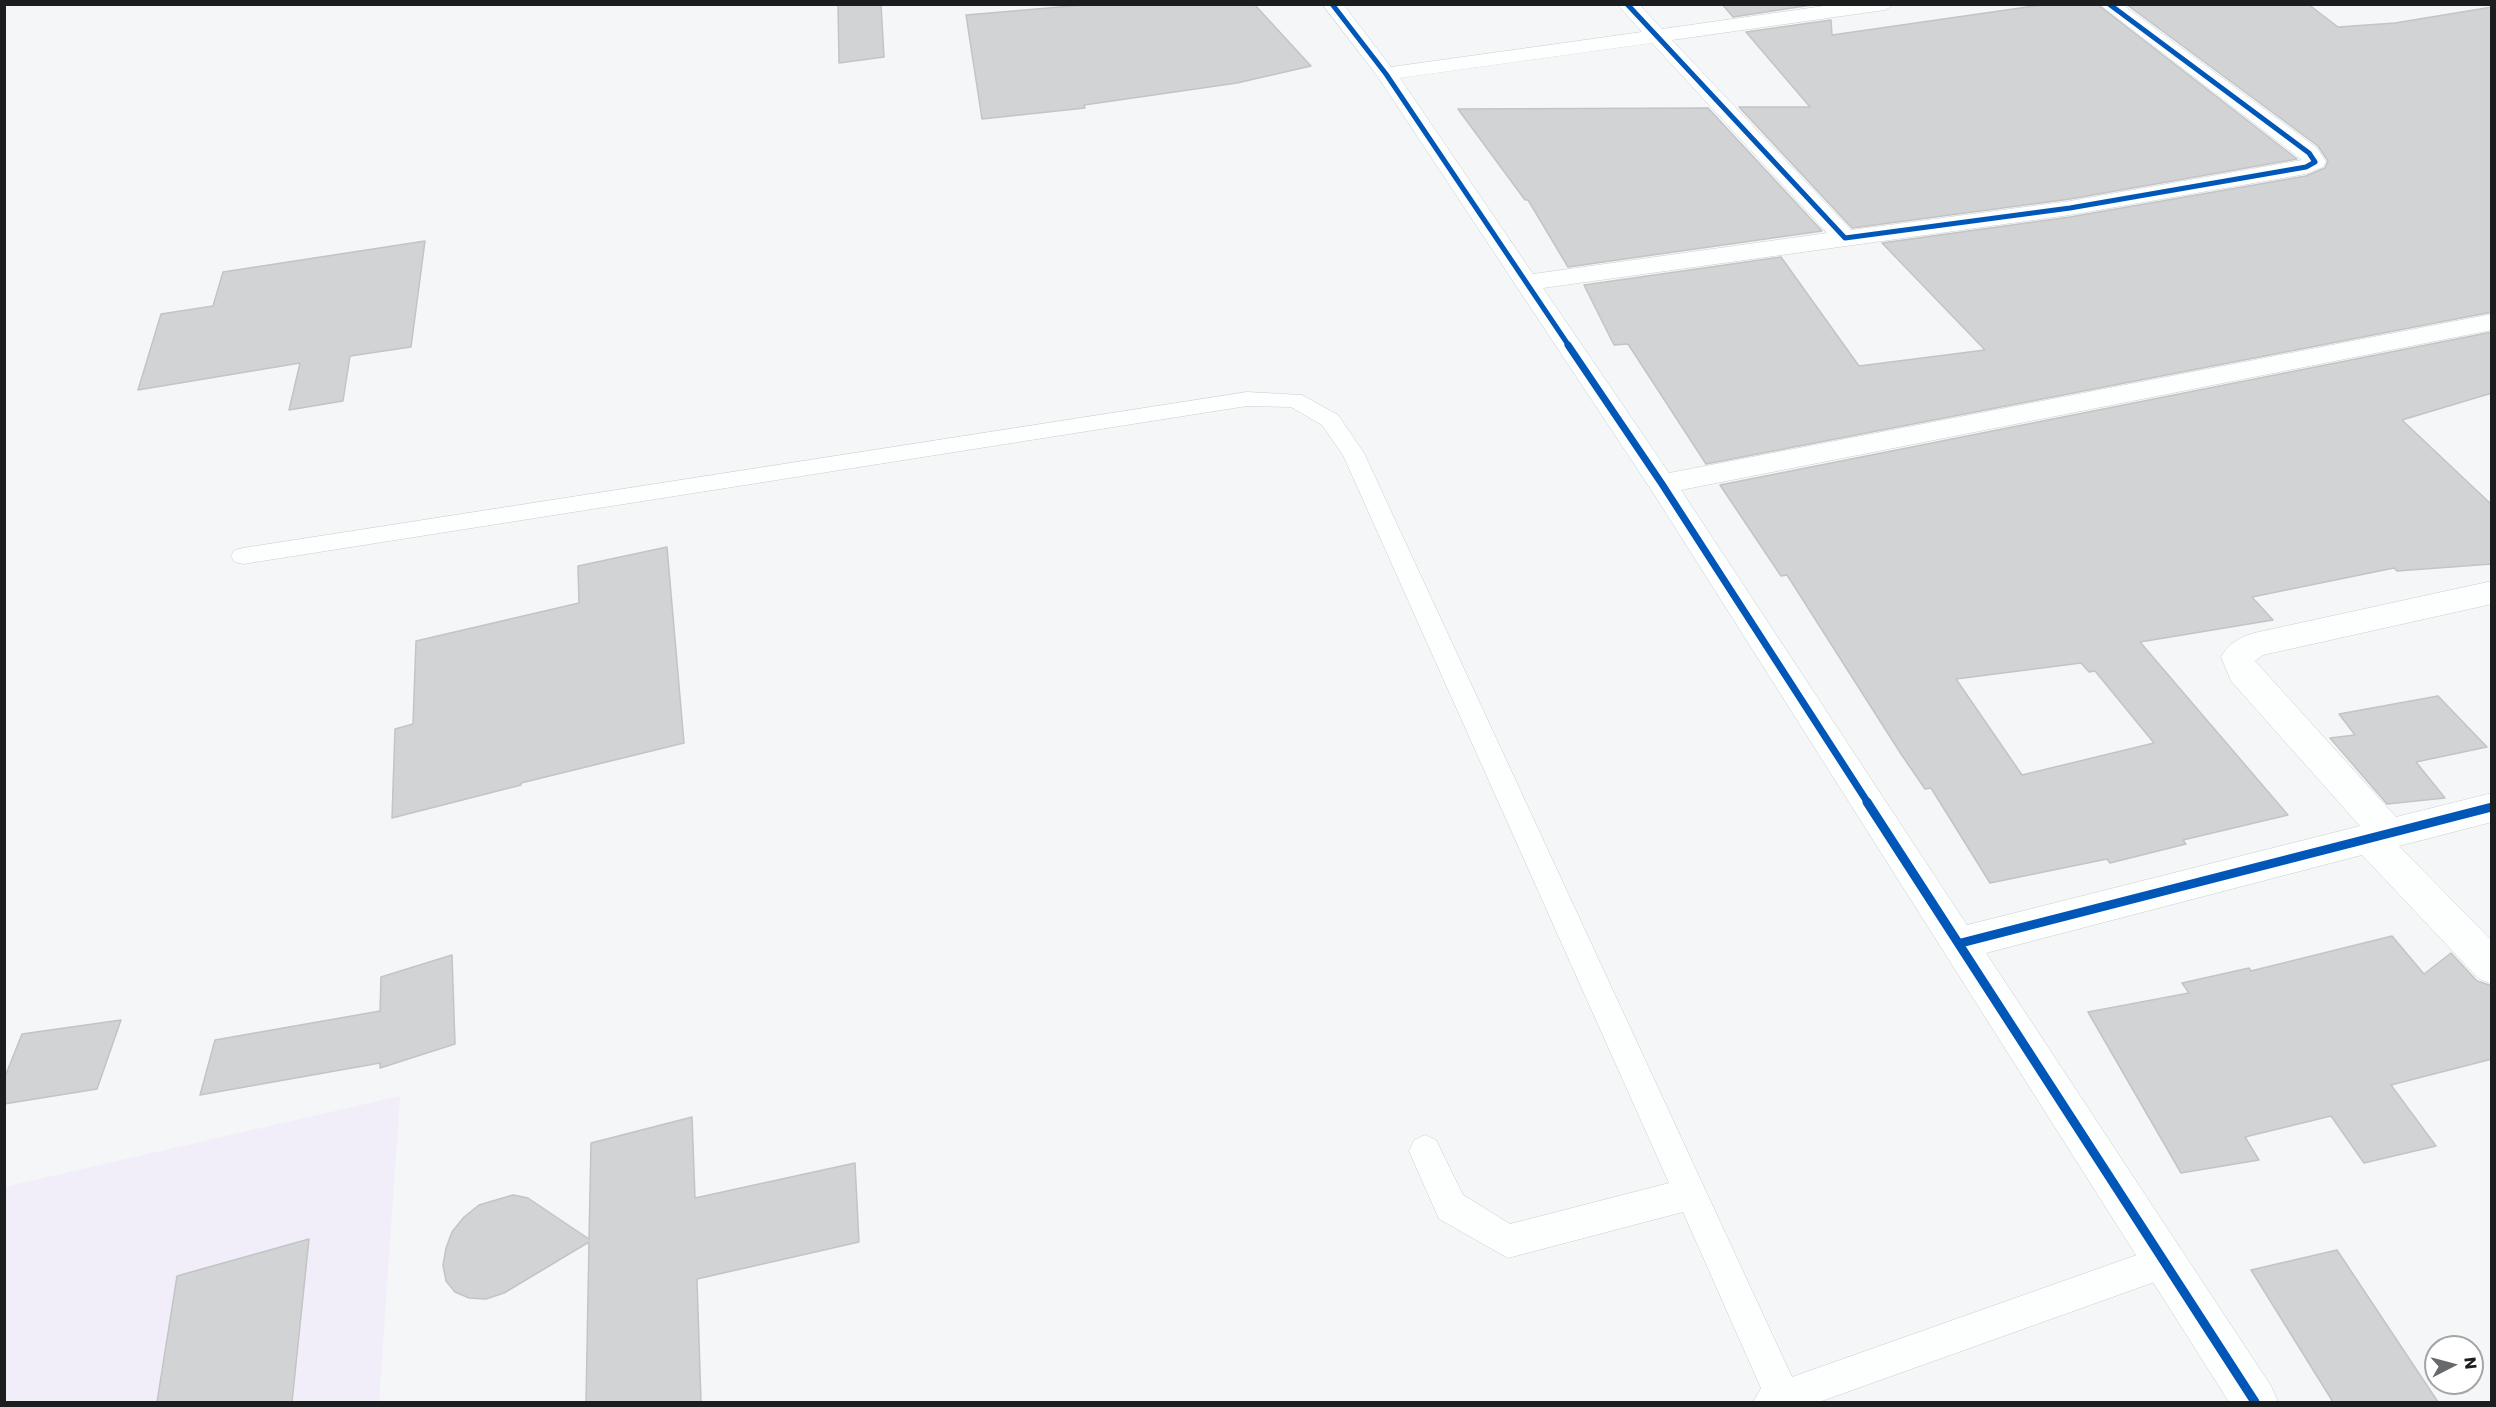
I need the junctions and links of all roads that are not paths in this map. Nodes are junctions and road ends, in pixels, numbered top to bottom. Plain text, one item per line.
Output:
1 (1332, 4) edge
2 (1627, 4) edge
3 (1885, 4) edge
4 (2109, 4) edge
5 (1654, 36) junction
6 (1386, 74) junction
7 (1845, 238) junction
8 (1528, 282) junction
9 (2492, 322) edge
10 (1662, 484) junction
11 (243, 556) dead end
12 (2492, 592) edge
13 (2492, 807) edge
14 (2379, 836) junction
15 (1961, 943) junction
16 (2492, 967) edge
17 (1425, 1151) dead end
18 (1691, 1194) junction
19 (2165, 1262) junction
20 (1778, 1400) edge
21 (2255, 1402) edge

1 - 6 street
2 - 5 street
3 - 5 street
4 - 7 street
5 - 6 street
5 - 7 street
6 - 8 street
7 - 8 street
8 - 10 street
9 - 10 street
10 - 15 street
11 - 18 lane
12 - 14 street
13 - 14 street
14 - 15 street
14 - 16 street
15 - 19 street
17 - 18 lane
18 - 20 lane
19 - 20 lane
19 - 21 street

